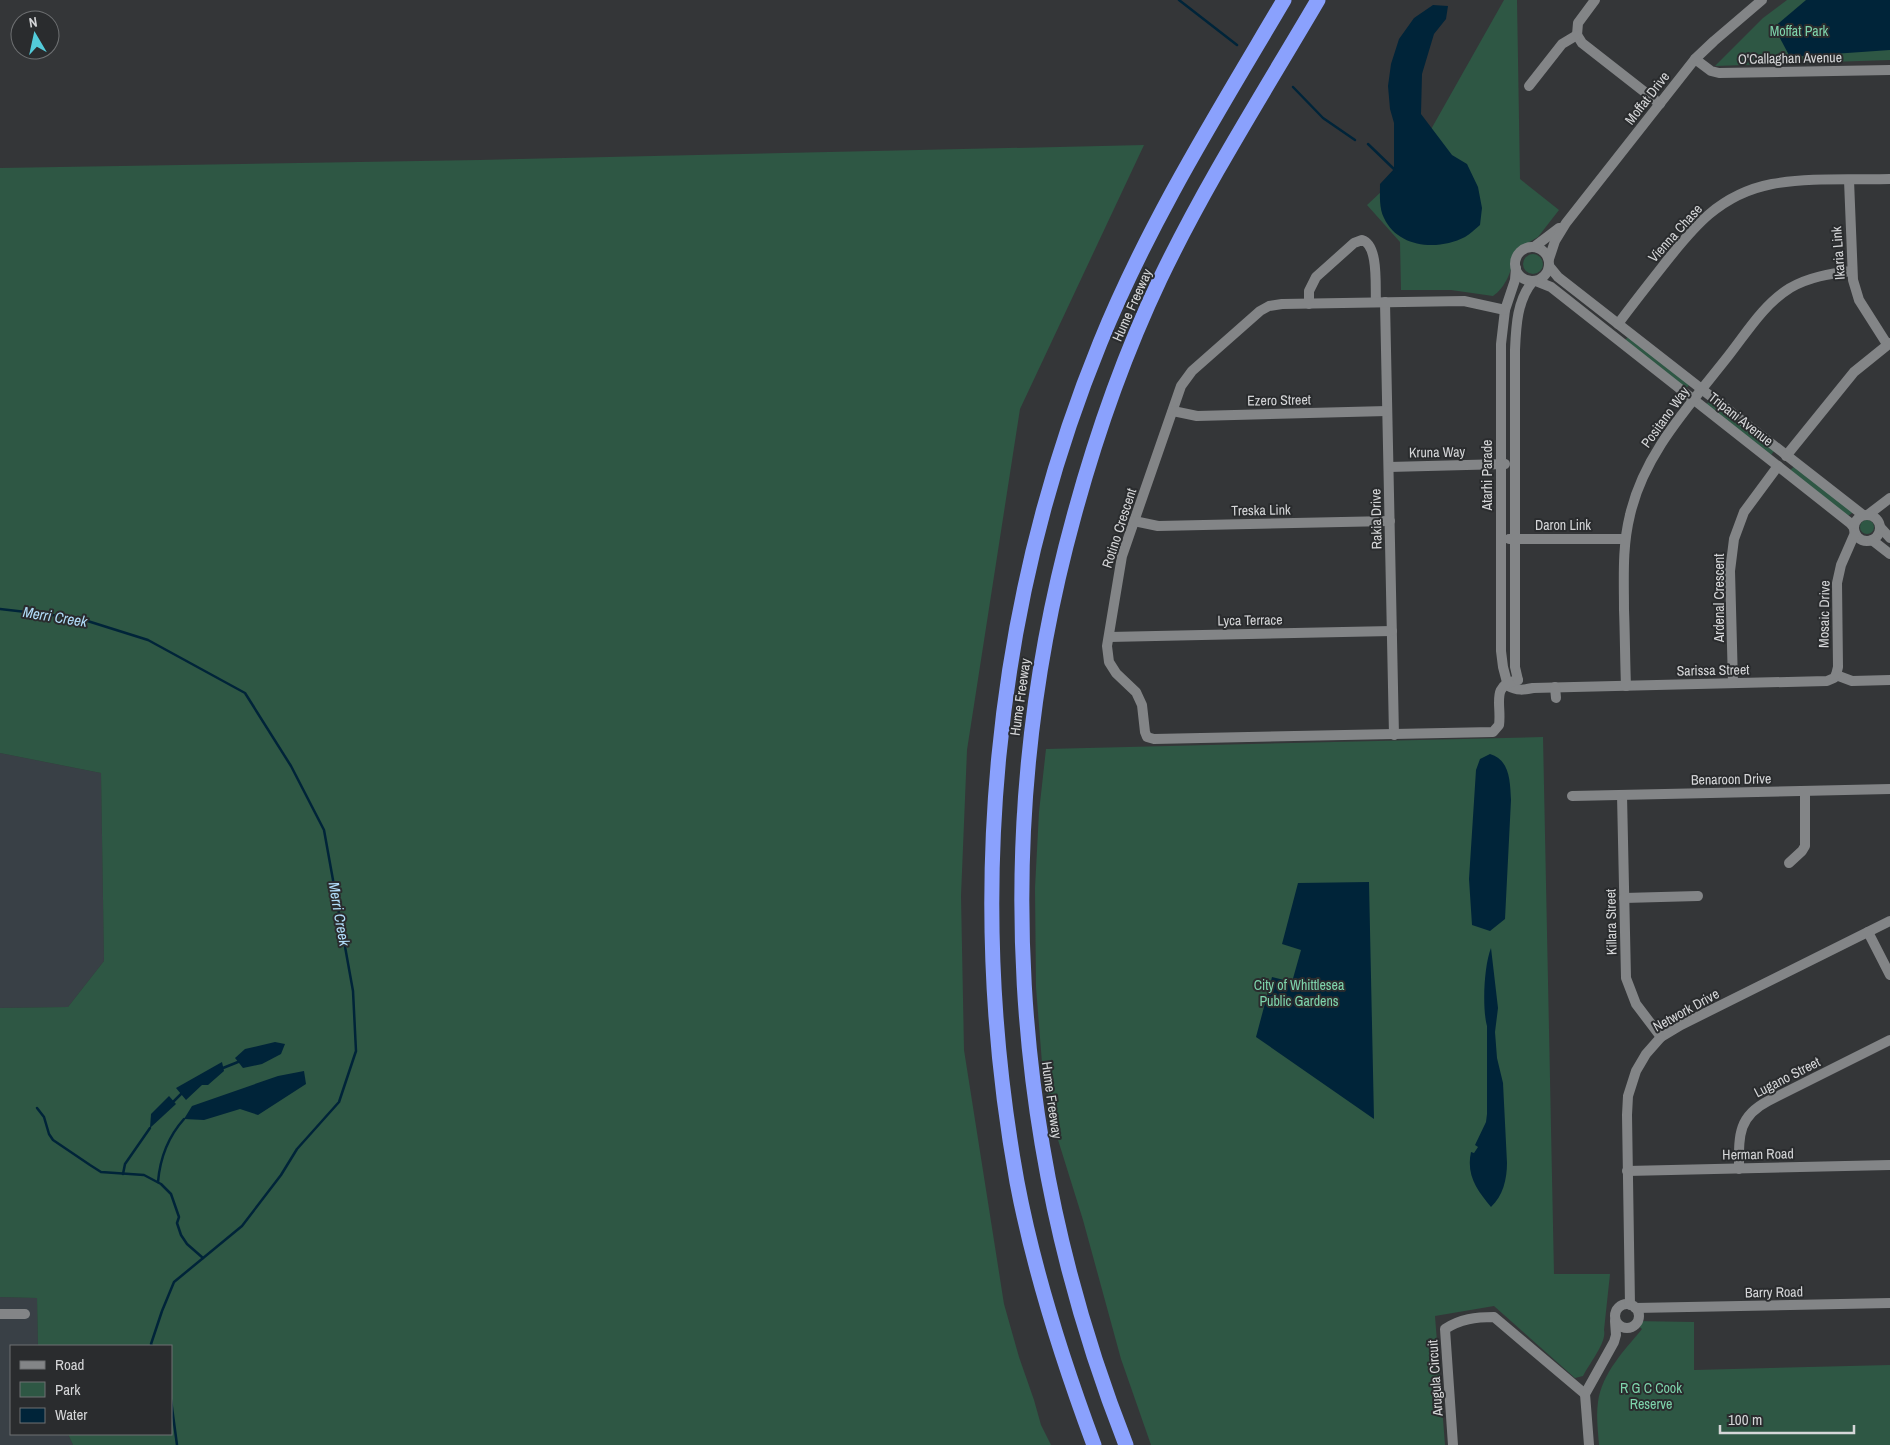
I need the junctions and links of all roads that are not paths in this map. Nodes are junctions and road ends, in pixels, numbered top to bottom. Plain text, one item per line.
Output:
1 (1284, 0) edge
2 (1318, 0) edge
3 (1595, 0) edge
4 (1759, 1) edge
5 (1577, 35) junction
6 (1695, 60) junction
7 (1890, 70) edge
8 (1529, 86) dead end
9 (1660, 104) junction
10 (1890, 179) edge
11 (1849, 180) junction
12 (1566, 223) junction
13 (1534, 247) junction
14 (1549, 262) junction
15 (1516, 268) junction
16 (1851, 271) junction
17 (1535, 281) junction
18 (1381, 302) junction
19 (1309, 304) junction
20 (1505, 310) junction
21 (1618, 324) junction
22 (1889, 343) edge
23 (1701, 390) junction
24 (1694, 399) junction
25 (1173, 411) junction
26 (1387, 412) junction
27 (1786, 456) junction
28 (1500, 464) junction
29 (1515, 464) junction
30 (1778, 466) junction
31 (1389, 467) junction
32 (1866, 515) junction
33 (1134, 521) junction
34 (1390, 521) junction
35 (1880, 525) junction
36 (1854, 531) junction
37 (1890, 538) edge
38 (1501, 539) junction
39 (1515, 539) junction
40 (1625, 539) junction
41 (1868, 540) junction
42 (1890, 554) edge
43 (1846, 555) junction
44 (1392, 631) junction
45 (1108, 637) junction
46 (1836, 674) junction
47 (1518, 680) junction
48 (1890, 680) edge
49 (1733, 683) junction
50 (1509, 685) junction
51 (1626, 686) junction
52 (1556, 687) junction
53 (1533, 688) junction
54 (1556, 698) dead end
55 (1394, 735) junction
56 (1890, 789) edge
57 (1805, 791) junction
58 (1622, 795) junction
59 (1572, 796) dead end
60 (1789, 862) dead end
61 (1698, 896) dead end
62 (1624, 898) junction
63 (1890, 921) edge
64 (1868, 932) junction
65 (1890, 975) edge
66 (1662, 1037) junction
67 (1890, 1040) edge
68 (1890, 1165) edge
69 (1738, 1169) junction
70 (1627, 1171) junction
71 (1890, 1303) edge
72 (1633, 1306) junction
73 (1658, 1308) junction
74 (0, 1314) edge
75 (25, 1314) dead end
76 (1616, 1321) junction
77 (1636, 1323) junction
78 (1614, 1342) junction
79 (1585, 1394) junction
80 (1094, 1445) edge
81 (1126, 1445) edge
82 (1453, 1445) edge
83 (1589, 1445) edge

1 - 80 highway, Hume Freeway
2 - 81 highway, Hume Freeway
3 - 5 street
4 - 6 street, Moffat Drive
5 - 8 street
5 - 9 street
6 - 7 street, O'Callaghan Avenue
6 - 9 street, Moffat Drive
9 - 12 street, Moffat Drive
10 - 11 street, Vienna Chase
11 - 16 street, Ikaria Link
11 - 21 street, Vienna Chase
12 - 13 street, Moffat Drive
12 - 14 street, Moffat Drive
13 - 14 street
13 - 15 street
14 - 17 street
14 - 21 street, Tripani Avenue
15 - 17 street
15 - 20 street, Atarhi Parade
16 - 22 street, Ikaria Link
16 - 23 street, Positano Way
17 - 24 street, Tripani Avenue
17 - 29 street, Atarhi Parade
18 - 19 street, Rotino Crescent
18 - 19 street, Rakia Drive
18 - 20 street, Rotino Crescent
18 - 26 street, Rakia Drive
19 - 25 street, Rotino Crescent
20 - 28 street, Atarhi Parade
21 - 23 street, Tripani Avenue
22 - 27 street
23 - 24 street, Positano Way
23 - 27 street, Tripani Avenue
24 - 30 street, Tripani Avenue
24 - 40 street, Positano Way
25 - 26 street, Ezero Street
25 - 33 street, Rotino Crescent
26 - 31 street, Rakia Drive
27 - 32 street, Tripani Avenue
28 - 29 street, Kruna Way
28 - 31 street, Kruna Way
28 - 38 street, Atarhi Parade
29 - 39 street, Atarhi Parade
30 - 36 street, Tripani Avenue
30 - 49 street, Ardenal Crescent
31 - 34 street, Rakia Drive
32 - 35 street
32 - 35 street
32 - 36 street
33 - 34 street, Treska Link
33 - 45 street, Rotino Crescent
34 - 44 street, Rakia Drive
35 - 37 street
35 - 41 street
36 - 41 street
36 - 43 street, Mosaic Drive
38 - 39 street, Daron Link
38 - 50 street, Atarhi Parade
39 - 40 street, Daron Link
39 - 47 street, Atarhi Parade
40 - 51 street, Positano Way
41 - 42 street
41 - 43 street, Mosaic Drive
43 - 46 street, Mosaic Drive
44 - 45 street, Lyca Terrace
44 - 55 street, Rakia Drive
45 - 55 street, Rotino Crescent
46 - 48 street
46 - 49 street, Sarissa Street
47 - 50 street
47 - 53 street
49 - 51 street, Sarissa Street
50 - 53 street, Sarissa Street
50 - 55 street, Rotino Crescent
51 - 52 street, Sarissa Street
52 - 53 street, Sarissa Street
52 - 54 street
56 - 57 street, Benaroon Drive
57 - 58 street, Benaroon Drive
57 - 60 street
58 - 59 street, Benaroon Drive
58 - 62 street, Killara Street
61 - 62 street
62 - 66 street, Killara Street
63 - 64 street, Network Drive
64 - 65 street
64 - 66 street, Network Drive
66 - 70 street, Network Drive
67 - 69 street, Lugano Street
68 - 69 street, Herman Road
69 - 70 street, Herman Road
70 - 72 street, Network Drive
71 - 73 street, Barry Road
72 - 73 street, Barry Road
72 - 76 street
72 - 77 street
73 - 77 street, Barry Road
74 - 75 street
76 - 77 street
76 - 78 street
77 - 78 street, Barry Road
78 - 79 street
79 - 82 street, Arugula Circuit
79 - 83 street

